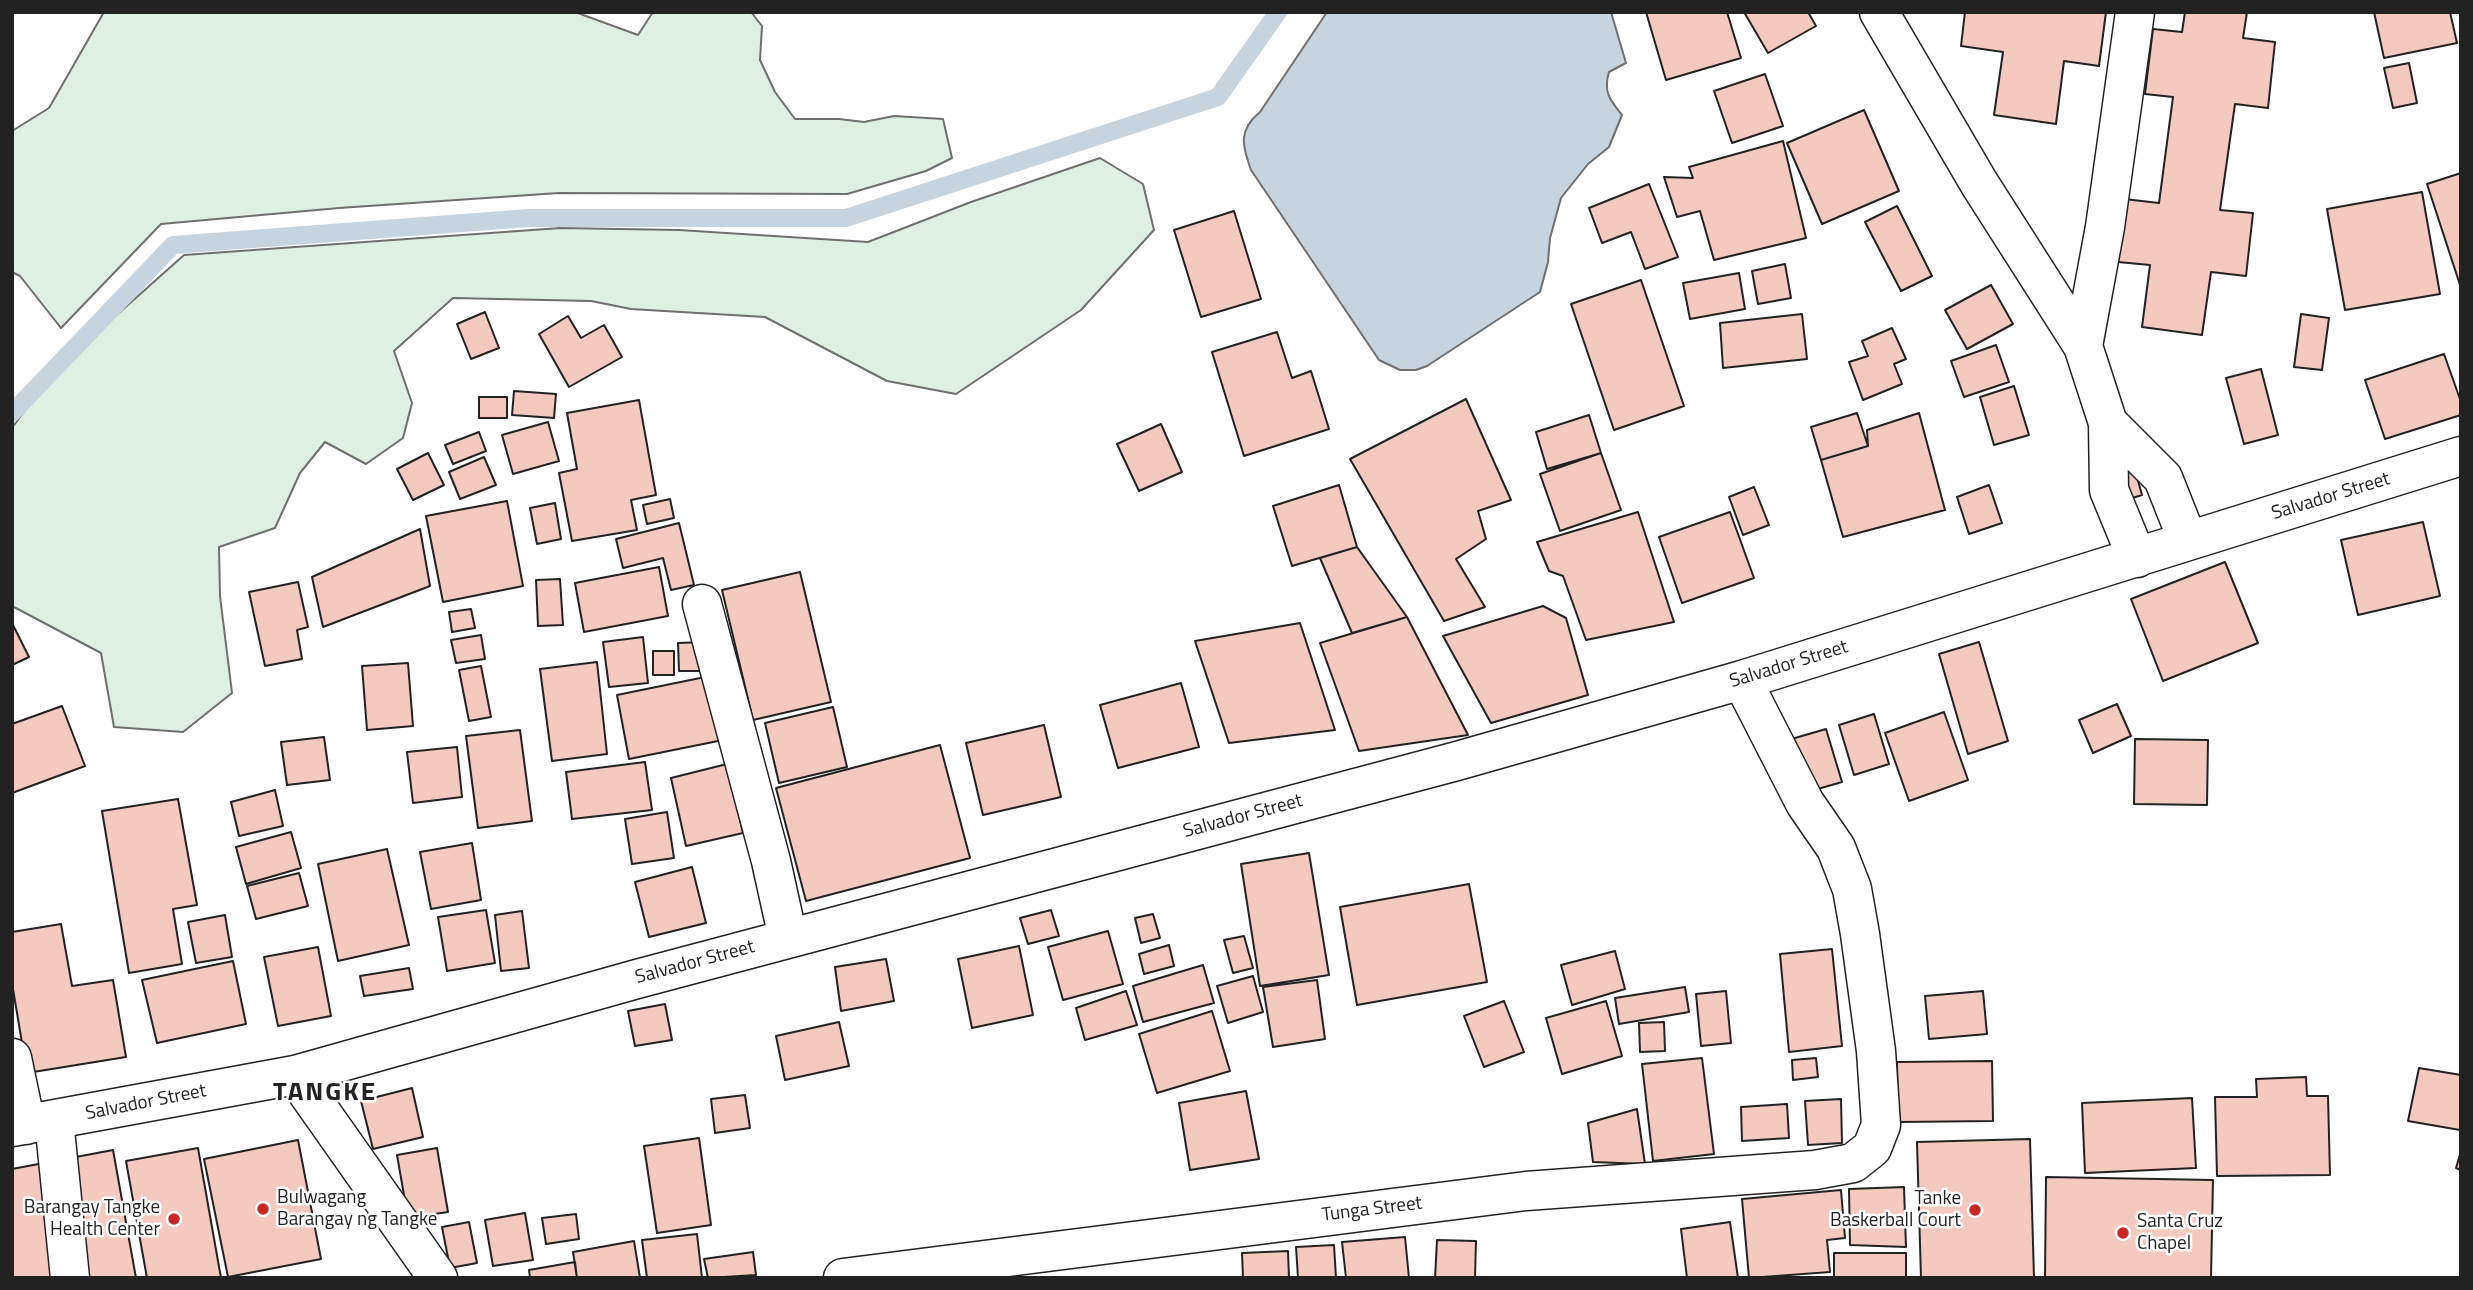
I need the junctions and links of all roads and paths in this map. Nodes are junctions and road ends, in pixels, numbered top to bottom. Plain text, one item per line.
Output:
1 (1879, 12) edge
2 (2135, 12) edge
3 (2083, 346) junction
4 (2108, 423) junction
5 (2461, 456) edge
6 (2188, 541) junction
7 (2137, 558) junction
8 (702, 604) dead end
9 (1742, 680) junction
10 (788, 938) junction
11 (12, 1058) edge
12 (295, 1075) junction
13 (31, 1124) edge
14 (70, 1278) edge
15 (438, 1278) edge
16 (843, 1278) edge

1 - 3 street
2 - 3 street
3 - 4 street
4 - 6 street
4 - 7 street
5 - 6 street, Salvador Street
6 - 7 street, Salvador Street
7 - 9 street, Salvador Street
8 - 10 street
9 - 10 street, Salvador Street
9 - 16 street, Tunga Street
10 - 12 street, Salvador Street
11 - 13 street
12 - 13 street, Salvador Street
12 - 15 street
13 - 14 street

